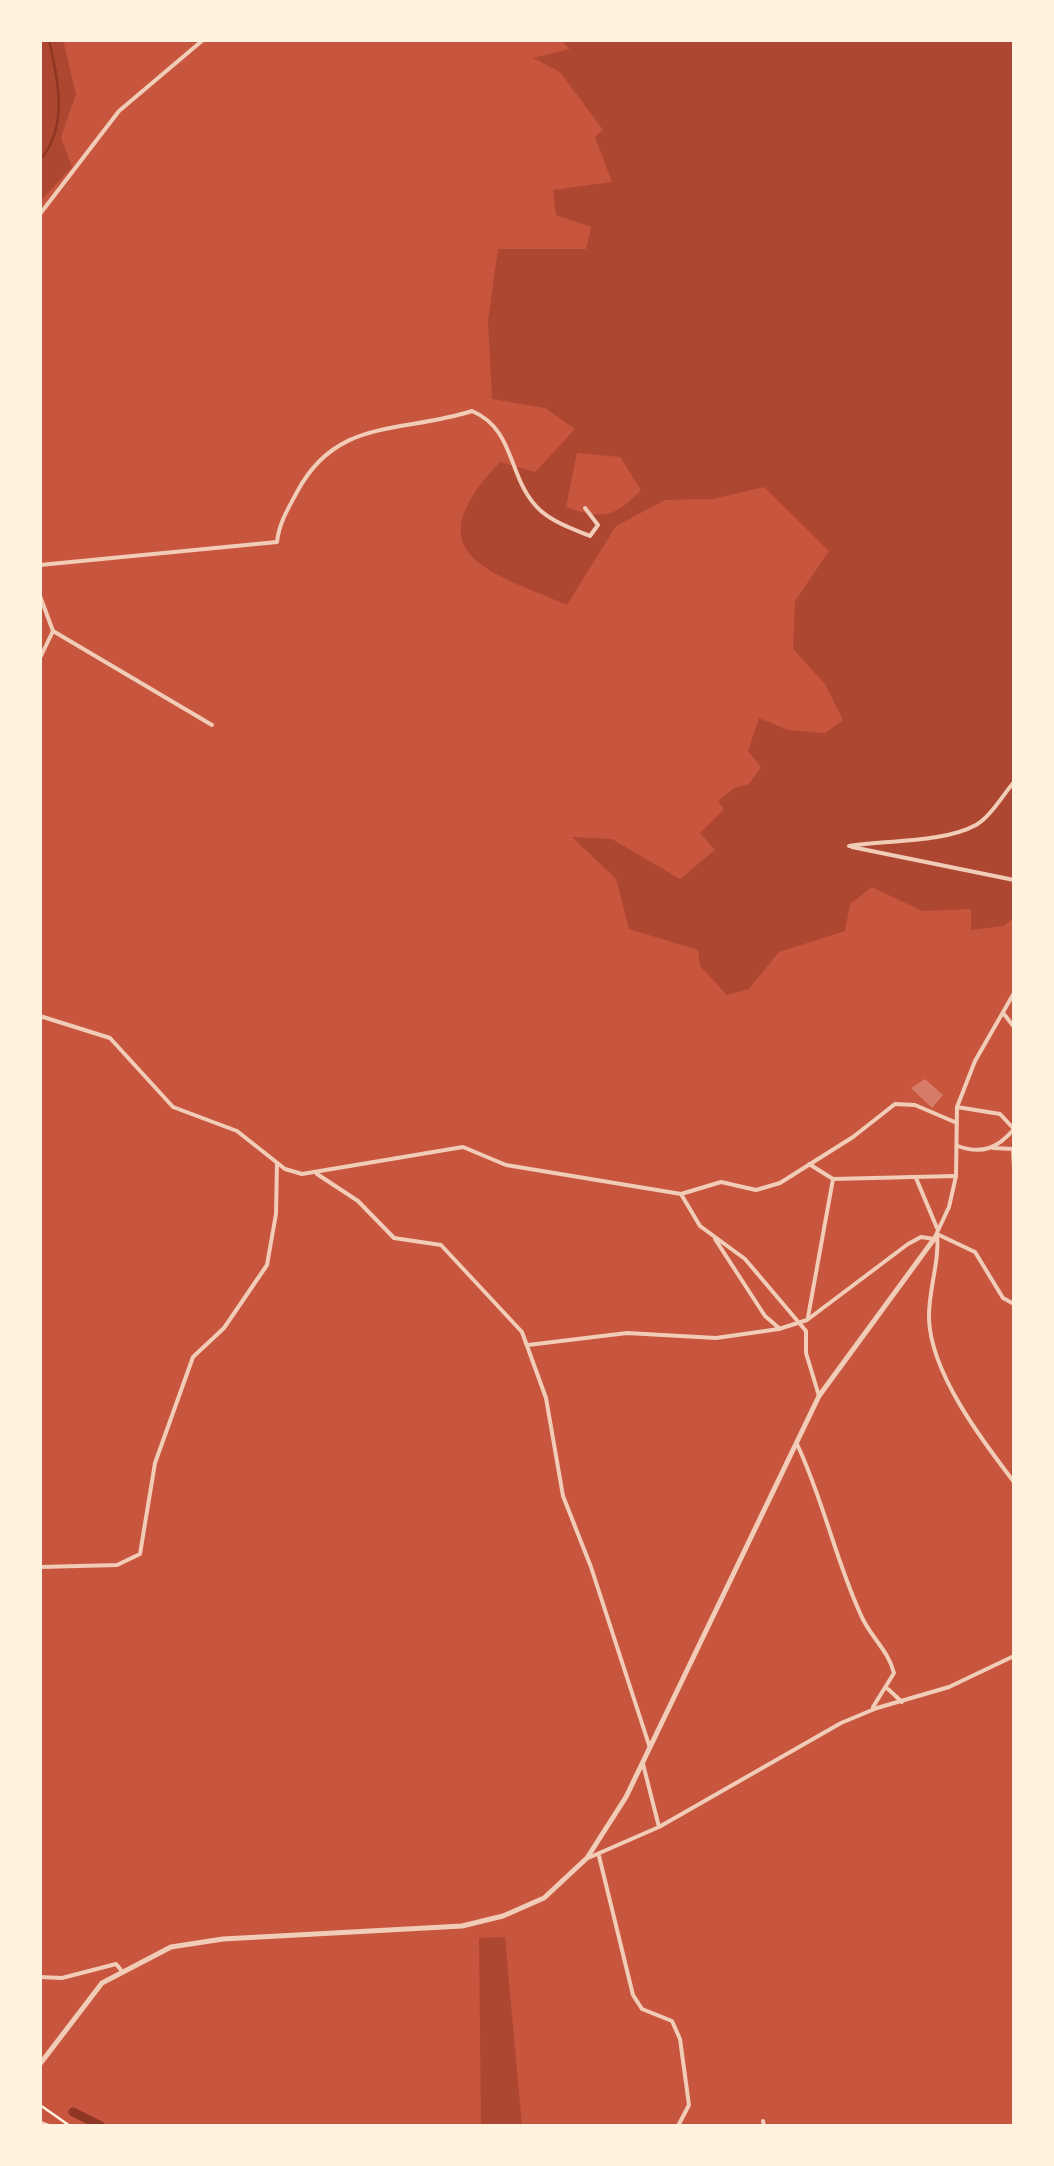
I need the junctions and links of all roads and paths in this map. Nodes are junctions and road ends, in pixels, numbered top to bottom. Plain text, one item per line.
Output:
1 (202, 40) edge
2 (40, 214) edge
3 (585, 508) dead end
4 (40, 565) edge
5 (40, 596) edge
6 (53, 631) junction
7 (40, 658) edge
8 (212, 725) dead end
9 (1014, 782) edge
10 (1014, 880) edge
11 (1014, 993) edge
12 (1004, 1014) junction
13 (40, 1016) edge
14 (1014, 1027) edge
15 (957, 1107) junction
16 (957, 1123) junction
17 (958, 1146) junction
18 (994, 1148) junction
19 (1014, 1149) edge
20 (277, 1163) junction
21 (809, 1164) junction
22 (1014, 1168) edge
23 (316, 1173) junction
24 (956, 1176) junction
25 (916, 1178) junction
26 (833, 1179) junction
27 (681, 1194) junction
28 (1014, 1232) edge
29 (936, 1234) junction
30 (712, 1236) junction
31 (1014, 1304) edge
32 (807, 1320) junction
33 (798, 1323) junction
34 (779, 1328) junction
35 (528, 1346) junction
36 (819, 1396) junction
37 (796, 1443) junction
38 (1014, 1482) edge
39 (40, 1567) edge
40 (1014, 1656) edge
41 (888, 1688) junction
42 (902, 1702) junction
43 (870, 1710) junction
44 (650, 1748) junction
45 (643, 1764) junction
46 (659, 1828) junction
47 (599, 1856) junction
48 (587, 1858) junction
49 (121, 1970) junction
50 (40, 1978) edge
51 (40, 2064) edge
52 (40, 2105) edge
53 (40, 2123) edge
54 (48, 2126) edge
55 (70, 2126) edge
56 (678, 2126) edge

1 - 2 street
3 - 4 street
5 - 6 street
6 - 7 street
6 - 8 street
9 - 10 street
11 - 12 street
12 - 14 street
12 - 15 street
13 - 20 street
15 - 16 street
15 - 18 street
16 - 17 street
16 - 21 street
17 - 18 street
17 - 24 street
18 - 19 street
19 - 22 street
20 - 23 street
20 - 39 street
21 - 26 street
21 - 27 street
23 - 27 street
23 - 35 street
24 - 25 street
24 - 29 street
25 - 26 street
25 - 29 street
26 - 32 street
27 - 30 street
28 - 31 street
29 - 31 street
29 - 32 street
29 - 36 street
29 - 38 street
30 - 33 street
30 - 34 street
32 - 33 street
33 - 34 street
33 - 36 street
34 - 35 street
35 - 44 street
36 - 37 street
37 - 41 street
37 - 44 street
40 - 42 street
41 - 42 street
41 - 43 street
42 - 43 street
43 - 46 street
44 - 45 street
45 - 46 street
45 - 48 street
46 - 47 street
47 - 48 street
47 - 56 street
48 - 49 street
49 - 50 street
49 - 51 street
52 - 55 path
53 - 54 street

